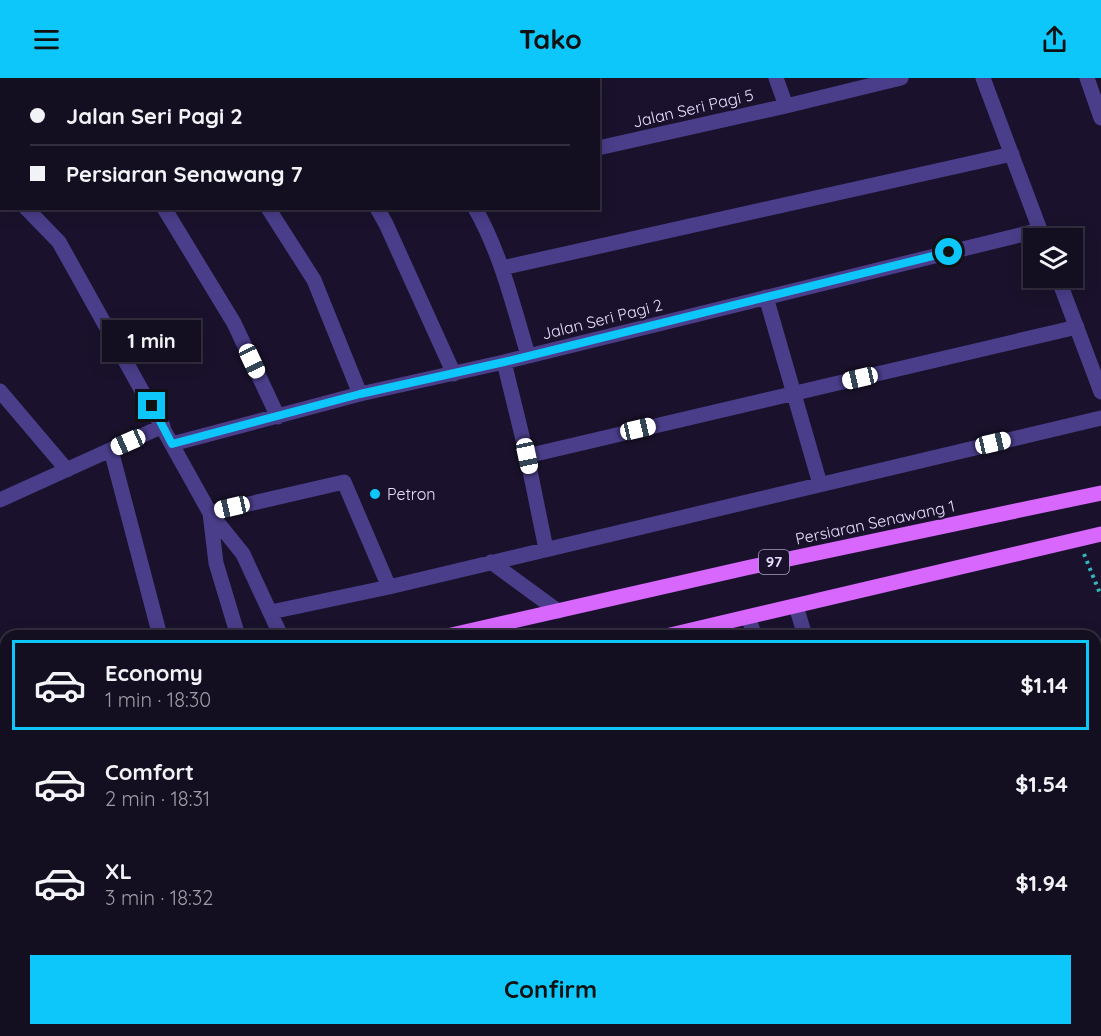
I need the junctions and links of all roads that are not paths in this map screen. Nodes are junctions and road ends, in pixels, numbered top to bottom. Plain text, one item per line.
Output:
1 (776, 78) edge
2 (983, 78) edge
3 (1087, 78) edge
4 (894, 79) edge
5 (786, 106) junction
6 (1101, 118) edge
7 (600, 148) edge
8 (1012, 154) junction
9 (28, 210) edge
10 (165, 210) edge
11 (269, 210) edge
12 (378, 210) edge
13 (476, 210) edge
14 (1040, 228) edge
15 (1023, 238) edge
16 (502, 268) junction
17 (1062, 288) edge
18 (766, 297) junction
19 (1077, 327) junction
20 (528, 355) junction
21 (504, 362) junction
22 (454, 374) junction
23 (0, 391) edge
24 (1101, 392) edge
25 (795, 393) junction
26 (360, 394) junction
27 (278, 417) junction
28 (1101, 418) edge
29 (163, 426) junction
30 (172, 444) junction
31 (111, 450) junction
32 (527, 456) junction
33 (67, 470) junction
34 (820, 484) junction
35 (1101, 493) edge
36 (0, 500) edge
37 (210, 513) junction
38 (1101, 534) edge
39 (546, 549) junction
40 (491, 562) junction
41 (389, 587) junction
42 (796, 606) junction
43 (271, 612) junction
44 (558, 612) junction
45 (748, 617) junction
46 (158, 630) edge
47 (236, 630) edge
48 (278, 630) edge
49 (475, 630) edge
50 (692, 630) edge
51 (753, 630) edge
52 (803, 630) edge

1 - 5 street
2 - 8 street
3 - 6 street
4 - 5 street, Jalan Seri Pagi 5
5 - 7 street, Jalan Seri Pagi 5
8 - 14 street
8 - 16 street
9 - 29 street
10 - 27 street
11 - 26 street
12 - 22 street
13 - 16 street
15 - 18 street, Jalan Seri Pagi 2
16 - 20 street
17 - 19 street
18 - 20 street, Jalan Seri Pagi 2
18 - 25 street
19 - 24 street
19 - 25 street
20 - 21 street, Jalan Seri Pagi 2
21 - 22 street, Jalan Seri Pagi 2
21 - 32 street
22 - 26 street, Jalan Seri Pagi 2
23 - 33 street
25 - 32 street
25 - 34 street
26 - 27 street, Jalan Seri Pagi 2
27 - 30 street, Jalan Seri Pagi 2
28 - 34 street
29 - 30 street
29 - 31 street
30 - 37 street
31 - 33 street
31 - 46 street
32 - 39 street
33 - 36 street
34 - 39 street
35 - 44 main road, Persiaran Senawang 1 / 97
37 - 41 street
37 - 43 street
37 - 47 street
38 - 42 main road
39 - 40 street
40 - 41 street
40 - 44 street
41 - 43 street
42 - 45 main road
42 - 52 street
43 - 48 street
44 - 49 main road, Persiaran Senawang 1 / 97
45 - 50 main road
45 - 51 street

